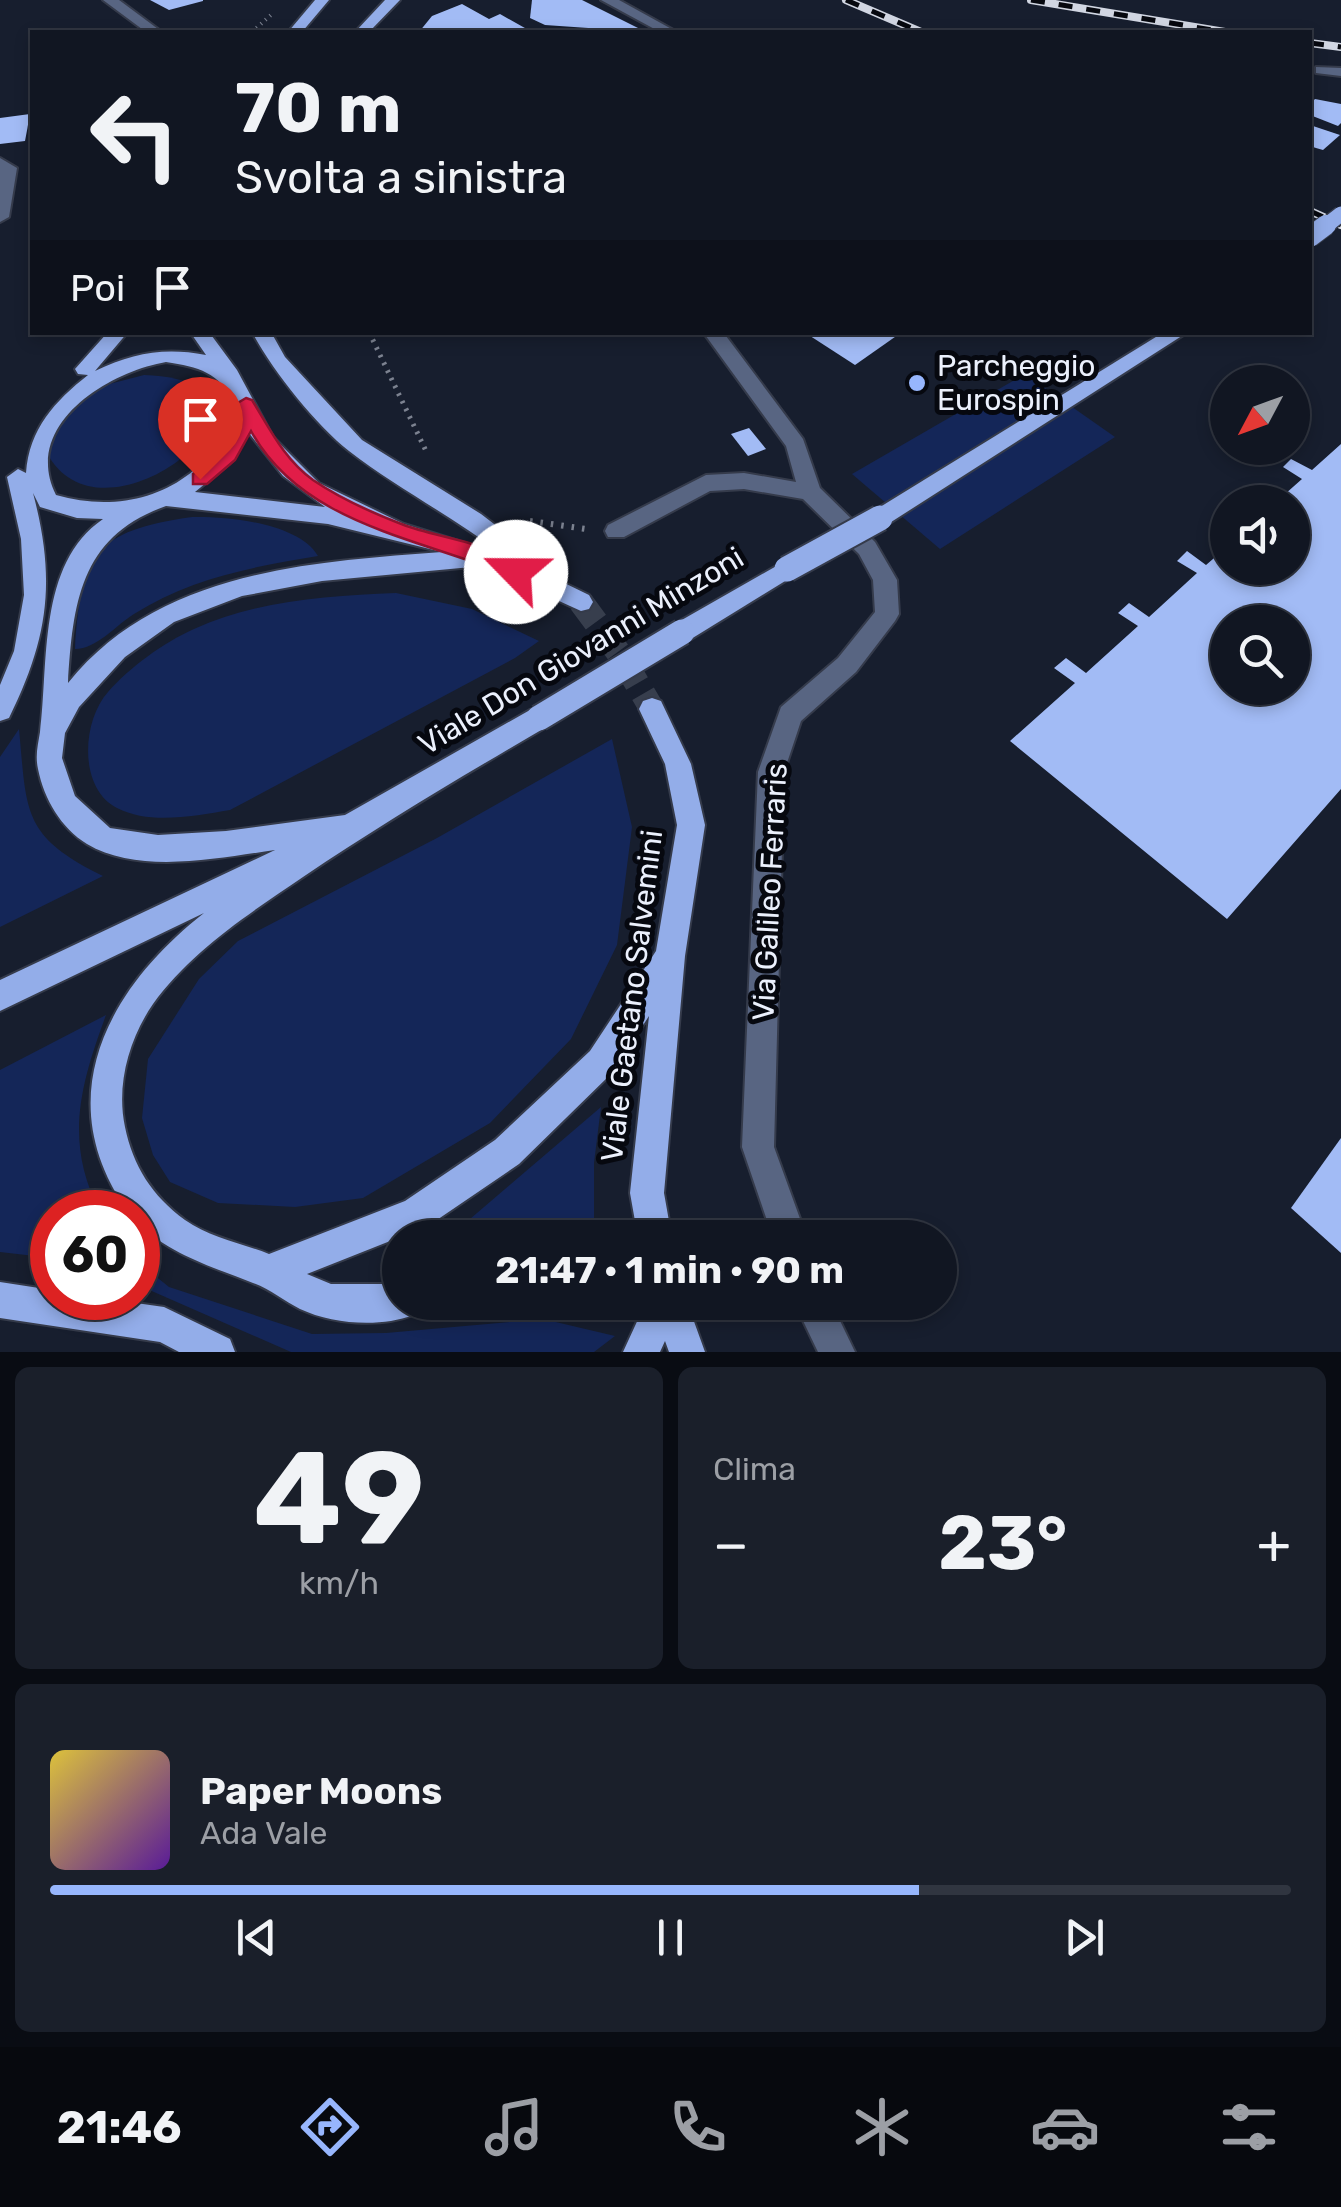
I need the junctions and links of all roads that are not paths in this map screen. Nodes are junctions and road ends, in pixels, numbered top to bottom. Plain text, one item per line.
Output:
1 (110, 0) edge
2 (322, 0) edge
3 (394, 0) edge
4 (608, 0) edge
5 (151, 30) edge
6 (297, 30) edge
7 (364, 30) edge
8 (666, 30) edge
9 (1321, 70) dead end
10 (1341, 72) edge
11 (0, 163) edge
12 (1341, 214) edge
13 (0, 217) edge
14 (1312, 236) edge
15 (116, 335) edge
16 (201, 335) edge
17 (263, 335) edge
18 (714, 335) edge
19 (1174, 335) edge
20 (78, 376) junction
21 (236, 382) junction
22 (246, 404) junction
23 (36, 406) dead end
24 (810, 492) junction
25 (159, 499) junction
26 (396, 530) junction
27 (616, 530) road end
28 (484, 557) junction
29 (652, 708) tunnel mouth
30 (0, 710) edge
31 (51, 734) junction
32 (353, 827) junction
33 (670, 956) junction
34 (0, 996) edge
35 (652, 1220) edge
36 (784, 1220) edge
37 (270, 1271) junction
38 (0, 1300) edge
39 (382, 1302) edge
40 (658, 1320) edge
41 (674, 1320) edge
42 (821, 1320) edge
43 (217, 1352) edge
44 (641, 1352) edge
45 (687, 1352) edge
46 (837, 1352) edge

1 - 5 street
2 - 6 main road
3 - 7 main road
4 - 8 street
9 - 10 street
11 - 13 street
12 - 14 main road, bridge
15 - 20 main road
16 - 21 main road
17 - 28 main road
18 - 24 street
19 - 32 main road, Viale Don Giovanni Minzoni, bridge
20 - 21 main road
20 - 23 main road
21 - 22 main road
22 - 25 main road
22 - 26 main road
24 - 27 street
24 - 36 street, Via Galileo Ferraris
25 - 26 main road
25 - 30 main road
25 - 31 main road
26 - 28 main road
28 - 31 main road
29 - 33 main road, Viale Gaetano Salvemini
31 - 32 main road
32 - 34 main road, Viale Don Giovanni Minzoni
32 - 37 main road
33 - 35 main road, Viale Gaetano Salvemini
33 - 37 main road
37 - 39 main road
38 - 43 main road
40 - 44 main road
41 - 45 main road
42 - 46 street

